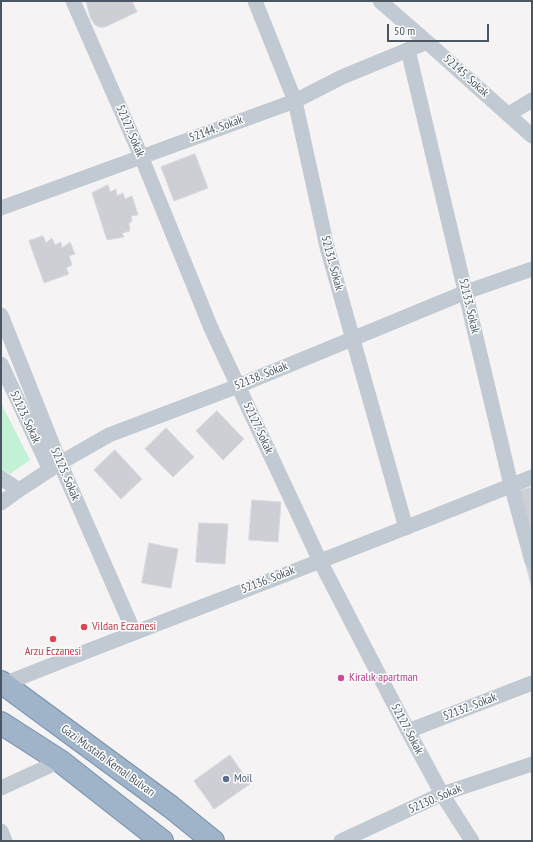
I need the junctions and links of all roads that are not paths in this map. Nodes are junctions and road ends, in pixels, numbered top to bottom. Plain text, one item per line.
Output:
1 (73, 1) edge
2 (255, 1) edge
3 (380, 1) edge
4 (427, 42) junction
5 (408, 50) junction
6 (532, 100) edge
7 (295, 101) junction
8 (509, 114) junction
9 (532, 136) edge
10 (141, 156) junction
11 (1, 208) edge
12 (532, 269) edge
13 (466, 292) junction
14 (1, 315) edge
15 (353, 339) junction
16 (1, 364) edge
17 (238, 386) junction
18 (55, 466) junction
19 (532, 476) edge
20 (1, 478) edge
21 (511, 485) junction
22 (18, 490) junction
23 (1, 503) edge
24 (406, 528) junction
25 (320, 561) junction
26 (532, 562) edge
27 (134, 632) junction
28 (2, 683) edge
29 (532, 683) edge
30 (1, 723) edge
31 (408, 731) junction
32 (60, 761) junction
33 (532, 764) edge
34 (1, 788) edge
35 (442, 794) junction
36 (1, 831) edge
37 (5, 841) edge
38 (162, 841) edge
39 (214, 841) edge
40 (342, 841) edge
41 (472, 841) edge

1 - 10 street, 52127. Sokak
2 - 7 street, 52131. Sokak
3 - 4 street, 52145. Sokak
4 - 5 street, 52144. Sokak
4 - 8 street, 52145. Sokak
5 - 7 street, 52144. Sokak
5 - 13 street, 52133. Sokak
6 - 8 street
7 - 10 street, 52144. Sokak
7 - 15 street, 52131. Sokak
8 - 9 street, 52145. Sokak
10 - 11 street, 52144. Sokak
10 - 17 street, 52127. Sokak
12 - 13 street, 52138. Sokak
13 - 15 street, 52138. Sokak
13 - 21 street, 52133. Sokak
14 - 18 street, 52125. Sokak
15 - 17 street, 52138. Sokak
15 - 24 street, 52131. Sokak
16 - 18 street, 52123. Sokak
17 - 18 street, 52138. Sokak
17 - 25 street, 52127. Sokak
18 - 22 street, 52138. Sokak
18 - 27 street, 52125. Sokak
19 - 21 street, 52136. Sokak
20 - 22 street
21 - 24 street, 52136. Sokak
21 - 26 street, 52133. Sokak
22 - 23 street, 52138. Sokak
24 - 25 street, 52136. Sokak
25 - 27 street, 52136. Sokak
25 - 31 street, 52127. Sokak
27 - 28 street, 52136. Sokak
28 - 39 highway, Gazi Mustafa Kemal Bulvarı
29 - 31 street, 52132. Sokak
30 - 32 highway
31 - 35 street, 52127. Sokak
32 - 34 street
32 - 38 highway
33 - 35 street, 52130. Sokak
35 - 40 street, 52130. Sokak
35 - 41 street, 52127. Sokak
36 - 37 street

